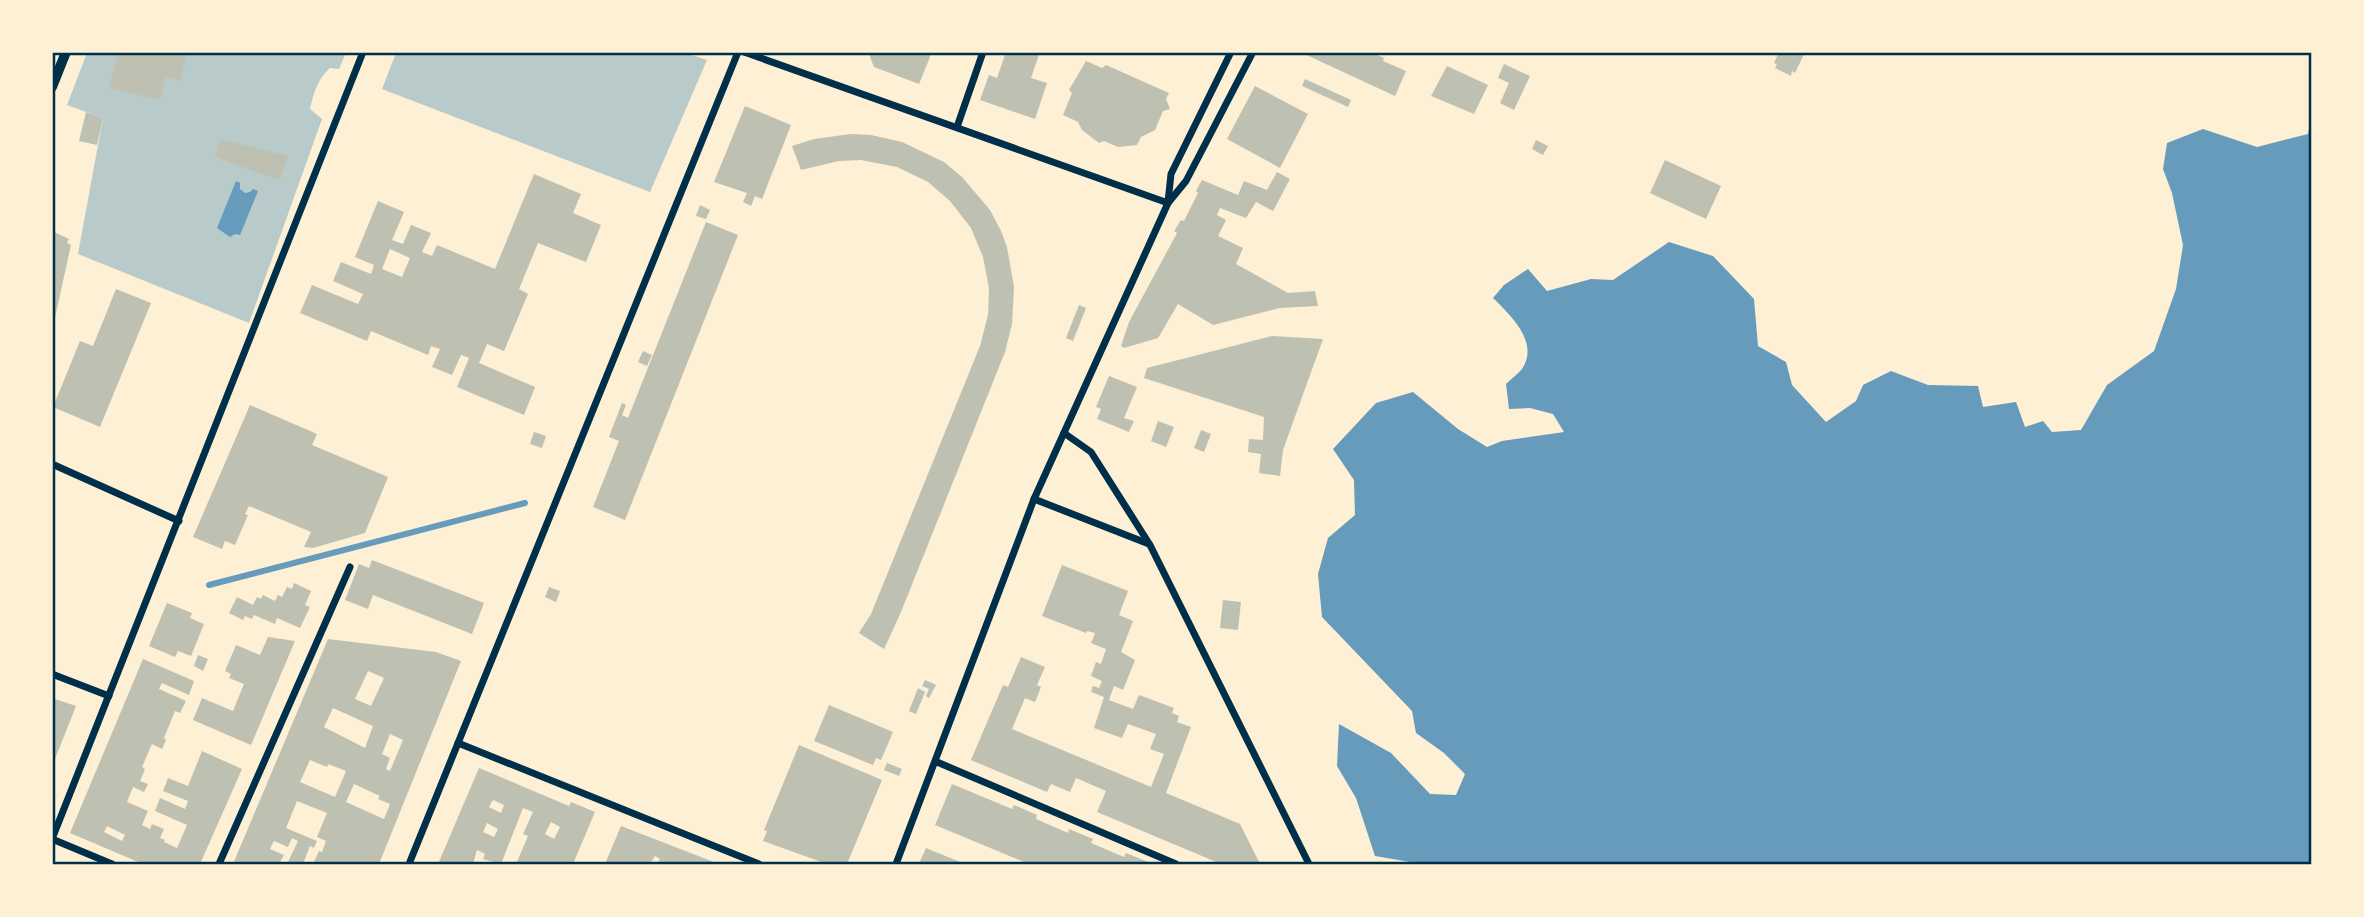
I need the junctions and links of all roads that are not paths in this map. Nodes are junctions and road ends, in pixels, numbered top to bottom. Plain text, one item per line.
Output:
1 (66, 52) edge
2 (363, 52) edge
3 (738, 52) edge
4 (744, 52) edge
5 (983, 52) edge
6 (1231, 52) edge
7 (1253, 52) edge
8 (53, 85) edge
9 (957, 127) junction
10 (1168, 203) junction
11 (1064, 433) junction
12 (52, 464) edge
13 (1034, 499) junction
14 (179, 520) junction
15 (1150, 545) junction
16 (349, 566) dead end
17 (52, 674) edge
18 (109, 696) junction
19 (458, 743) junction
20 (937, 762) junction
21 (52, 839) edge
22 (112, 864) edge
23 (219, 864) edge
24 (409, 864) edge
25 (759, 864) edge
26 (896, 864) edge
27 (1176, 864) edge
28 (1309, 864) edge

1 - 8 street
2 - 14 street
3 - 19 street
4 - 9 street
5 - 9 street
6 - 10 street
7 - 10 street
9 - 10 street
10 - 11 street
11 - 13 street
11 - 15 street
12 - 14 street
13 - 15 street
13 - 20 street
14 - 18 street
15 - 28 street
16 - 23 street
17 - 18 street
18 - 21 street
19 - 24 street
19 - 25 street
20 - 26 street
20 - 27 street
21 - 22 street

